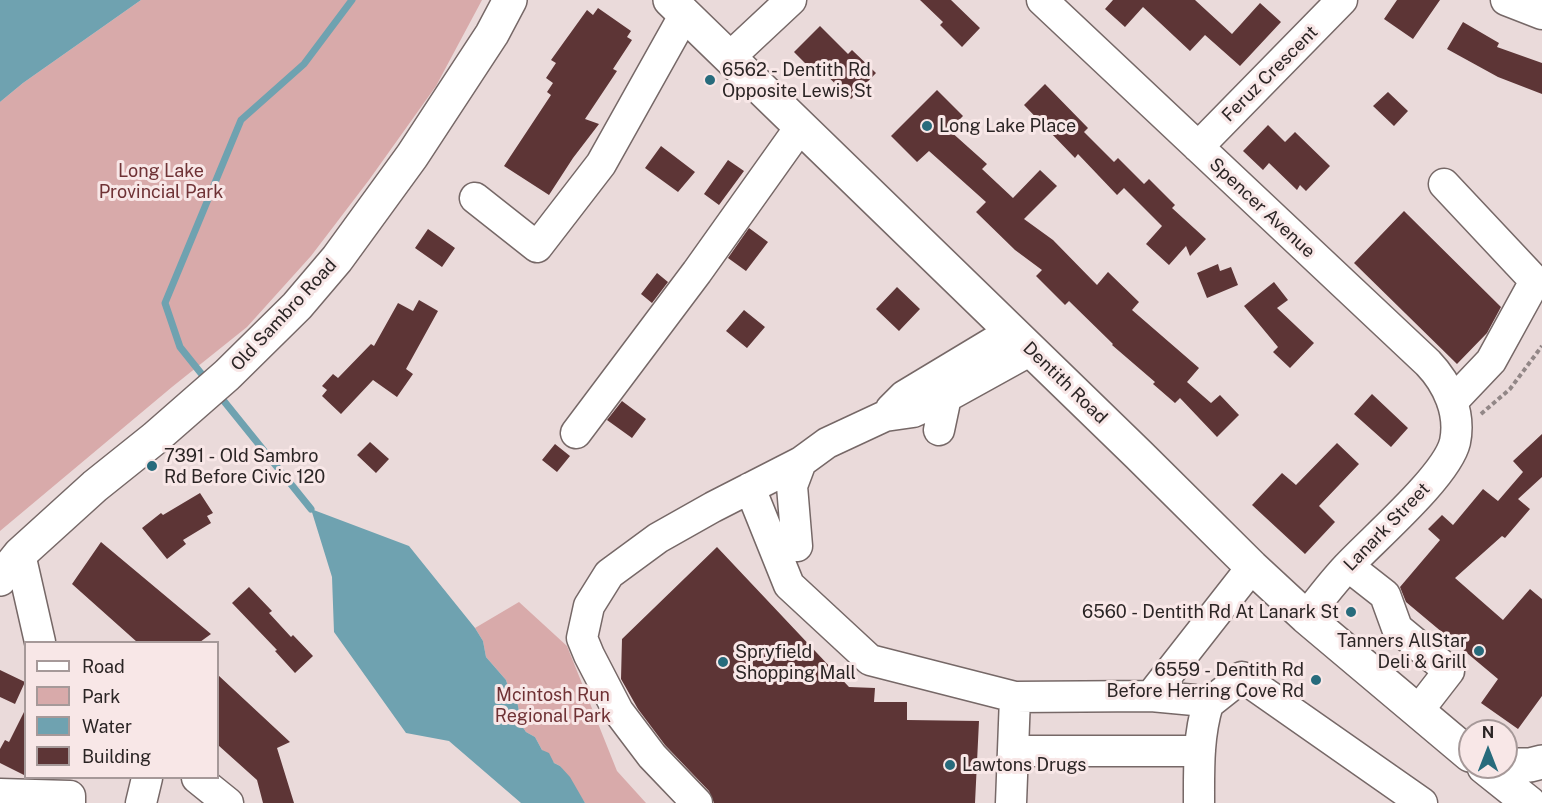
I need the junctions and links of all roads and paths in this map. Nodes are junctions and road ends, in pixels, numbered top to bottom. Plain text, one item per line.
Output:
1 (510, 0) edge
2 (790, 0) edge
3 (1042, 0) edge
4 (1342, 0) edge
5 (1506, 0) edge
6 (677, 7) edge
7 (1542, 14) edge
8 (730, 57) junction
9 (801, 126) junction
10 (1198, 147) junction
11 (1444, 184) dead end
12 (475, 198) dead end
13 (1021, 340) junction
14 (1542, 346) edge
15 (946, 397) junction
16 (1452, 402) junction
17 (885, 416) junction
18 (939, 430) dead end
19 (1456, 431) junction
20 (576, 433) dead end
21 (801, 462) junction
22 (750, 488) junction
23 (789, 555) junction
24 (1348, 566) junction
25 (10, 567) edge
26 (1252, 567) junction
27 (1306, 617) junction
28 (40, 641) edge
29 (1151, 696) junction
30 (1016, 697) junction
31 (1208, 704) junction
32 (1418, 711) junction
33 (1458, 745) edge
34 (1013, 750) junction
35 (1200, 751) junction
36 (1542, 762) edge
37 (1518, 765) edge
38 (147, 779) edge
39 (199, 779) edge
40 (1486, 779) edge
41 (1499, 779) edge
42 (0, 794) edge
43 (70, 803) edge
44 (141, 803) edge
45 (228, 803) edge
46 (696, 803) edge
47 (1011, 803) edge
48 (1199, 803) edge
49 (1422, 803) edge
50 (1499, 803) edge
51 (1529, 803) edge

1 - 25 main road, Old Sambro Road
2 - 8 street
3 - 10 street, Spencer Avenue
4 - 10 street, Feruz Crescent
5 - 7 street
6 - 8 main road, Dentith Road
6 - 12 street
8 - 9 main road, Dentith Road
9 - 13 main road, Dentith Road
9 - 20 street
10 - 16 street, Spencer Avenue
11 - 16 street
13 - 15 street
13 - 17 street
13 - 26 main road, Dentith Road
14 - 19 path
15 - 17 street
15 - 18 street
16 - 19 street, Spencer Avenue
17 - 21 street
19 - 24 street, Lanark Street
21 - 22 street
21 - 23 street
22 - 23 street
22 - 46 street
23 - 30 street
24 - 27 street, Lanark Street
24 - 32 street
25 - 28 street
26 - 27 main road, Dentith Road
26 - 29 street
27 - 32 main road, Dentith Road
29 - 30 street
29 - 31 street
30 - 34 street
31 - 35 street
31 - 49 street
32 - 33 main road, Dentith Road
34 - 35 street
34 - 47 street
35 - 48 street
36 - 37 main road
38 - 44 street
39 - 45 street
40 - 50 main road
41 - 51 main road
42 - 43 street

